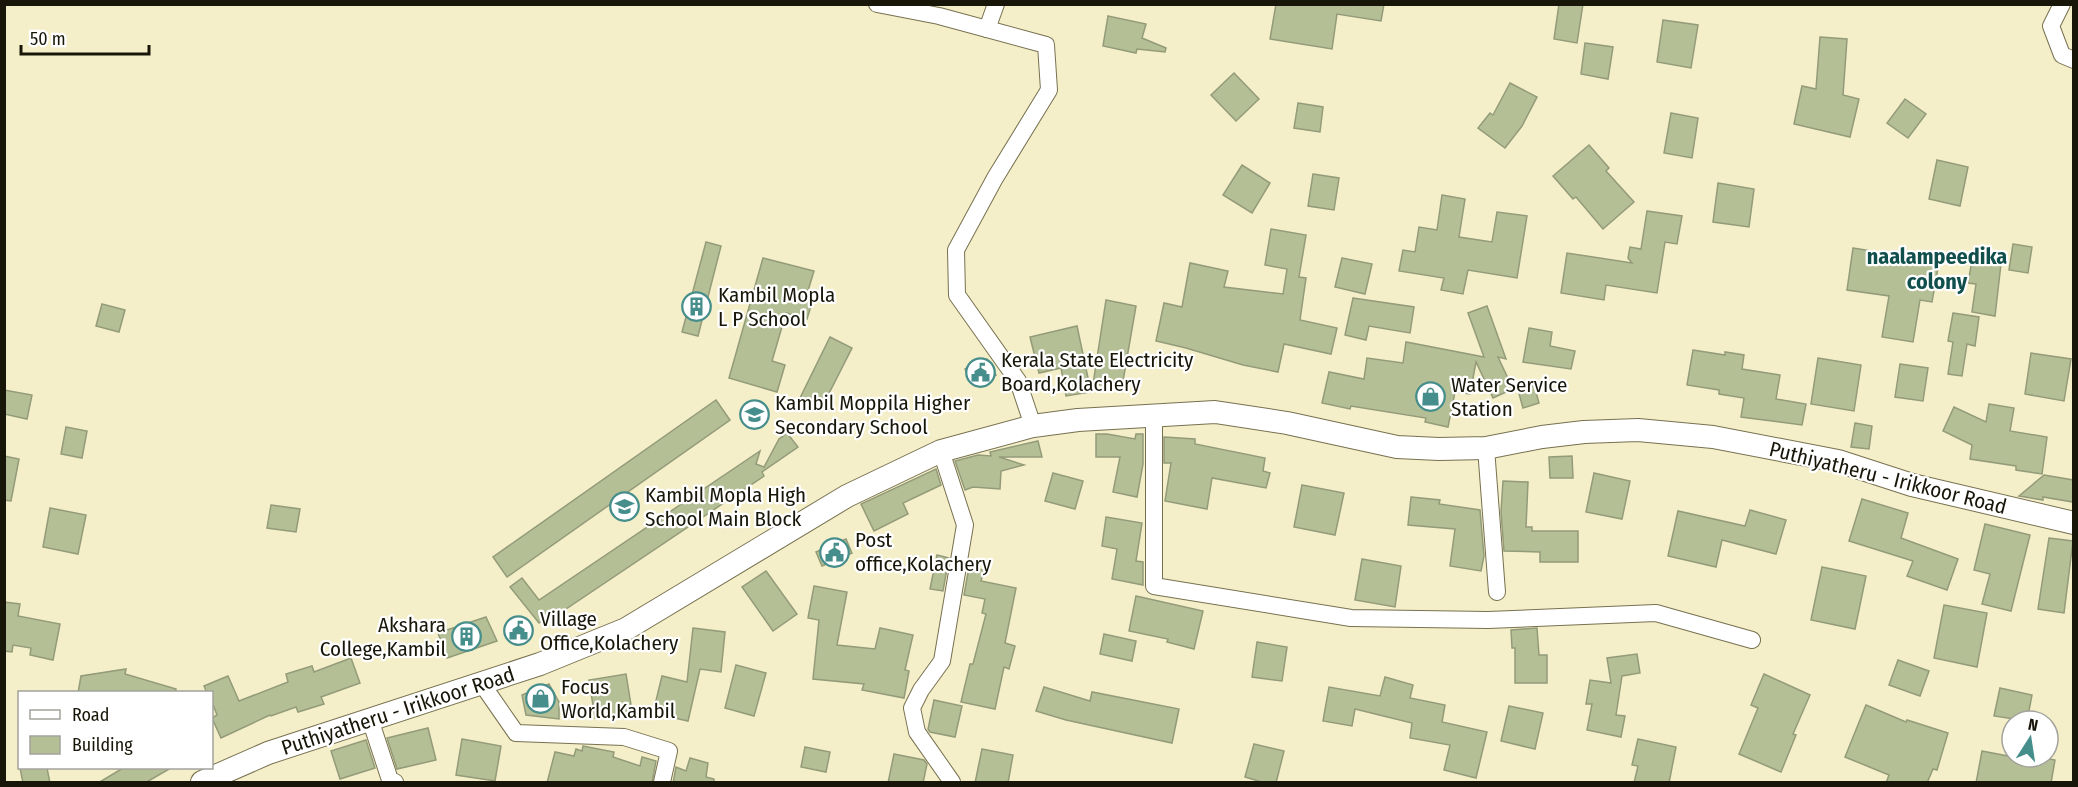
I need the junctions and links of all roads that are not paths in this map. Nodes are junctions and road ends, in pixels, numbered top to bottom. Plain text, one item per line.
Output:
1 (877, 4) edge
2 (996, 4) edge
3 (2062, 4) edge
4 (987, 29) junction
5 (2073, 60) edge
6 (1154, 415) junction
7 (1033, 426) junction
8 (1486, 448) junction
9 (941, 451) junction
10 (2073, 523) edge
11 (1497, 592) dead end
12 (1752, 640) dead end
13 (482, 684) junction
14 (369, 719) junction
15 (202, 783) edge
16 (395, 783) edge
17 (662, 783) edge
18 (952, 783) edge

1 - 4 street
2 - 4 street
3 - 5 street
4 - 7 street
6 - 7 main road, Puthiyatheru - Irikkoor Road
6 - 8 main road, Puthiyatheru - Irikkoor Road
6 - 12 street
7 - 9 main road, Puthiyatheru - Irikkoor Road
8 - 10 main road, Puthiyatheru - Irikkoor Road
8 - 11 street
9 - 13 main road, Puthiyatheru - Irikkoor Road
9 - 18 street
13 - 14 main road, Puthiyatheru - Irikkoor Road
13 - 17 street
14 - 15 main road, Puthiyatheru - Irikkoor Road
14 - 16 street

